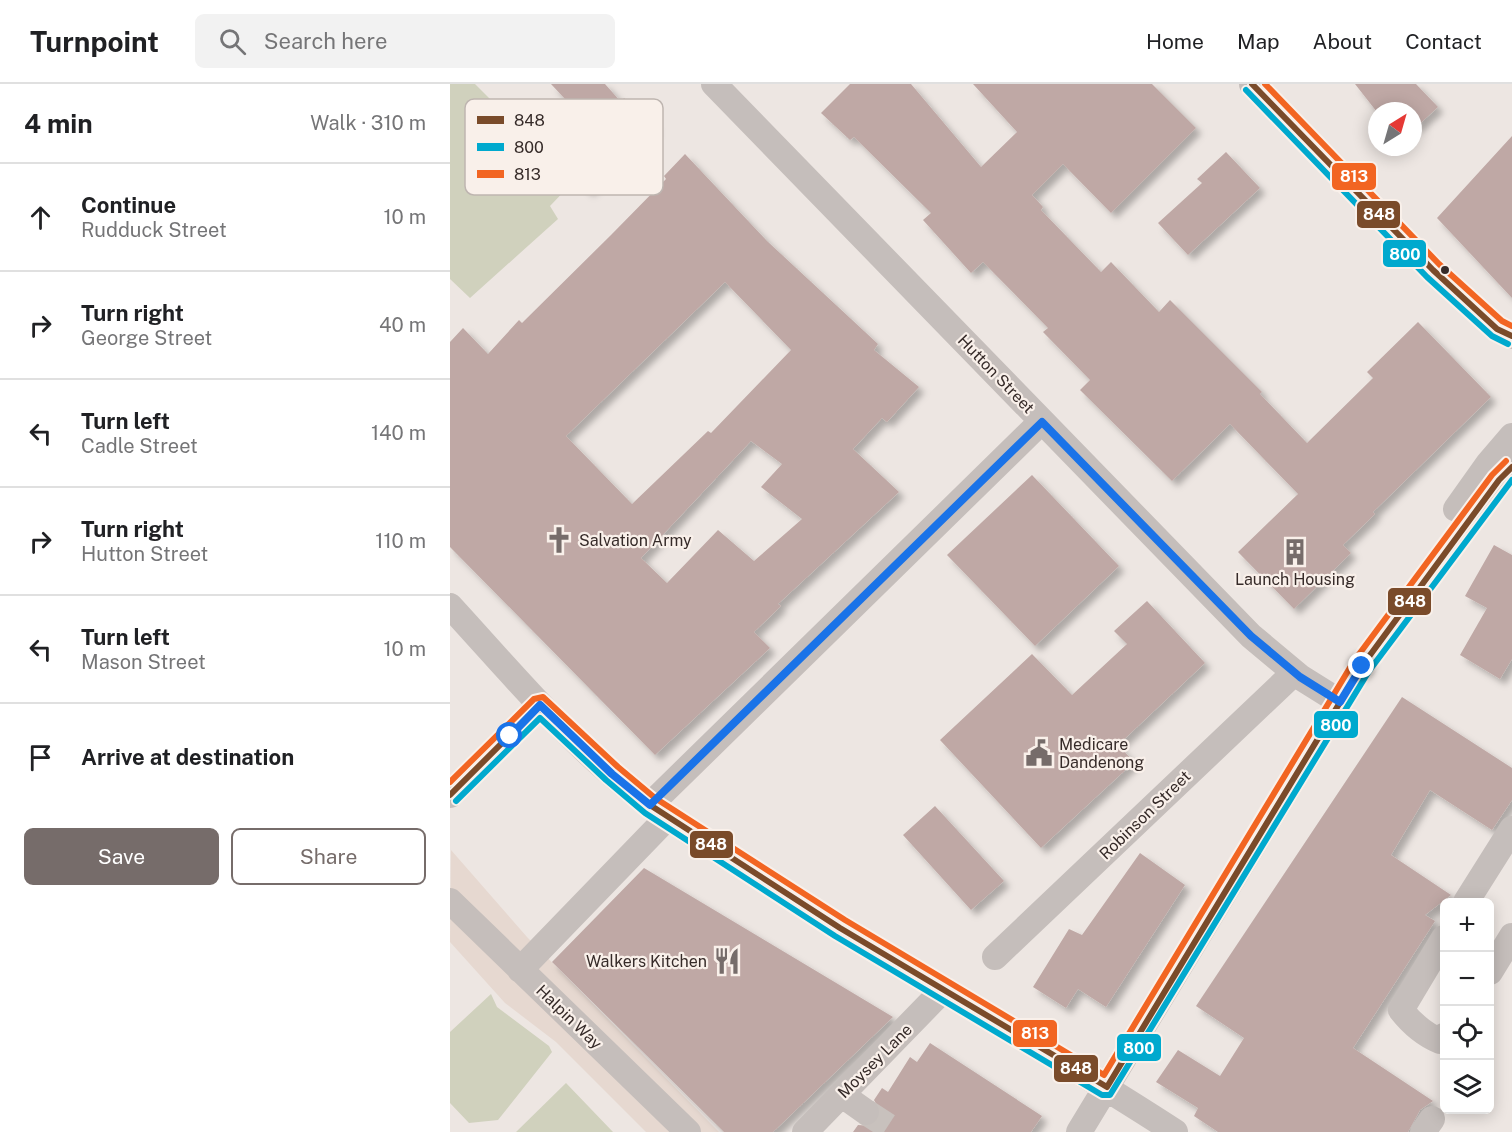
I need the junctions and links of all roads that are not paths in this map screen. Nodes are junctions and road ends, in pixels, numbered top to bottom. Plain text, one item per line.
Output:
1 (714, 84) edge
2 (1252, 84) edge
3 (1505, 333) edge
4 (1512, 353) edge
5 (1042, 422) junction
6 (1512, 436) edge
7 (1505, 473) edge
8 (450, 606) edge
9 (1362, 666) junction
10 (1294, 673) junction
11 (1340, 702) junction
12 (540, 705) junction
13 (450, 795) edge
14 (659, 811) junction
15 (1512, 829) edge
16 (1469, 898) edge
17 (450, 902) edge
18 (1512, 936) edge
19 (1440, 945) edge
20 (995, 957) dead end
21 (1494, 965) edge
22 (520, 970) junction
23 (944, 989) junction
24 (1440, 1041) edge
25 (1107, 1087) junction
26 (842, 1095) junction
27 (866, 1112) tunnel mouth
28 (688, 1132) edge
29 (805, 1132) edge
30 (1079, 1132) edge
31 (1174, 1132) edge

1 - 5 street, Hutton Street
2 - 3 street
3 - 4 street
5 - 10 street, Hutton Street
5 - 14 street
6 - 9 street
7 - 9 street
8 - 12 street
9 - 11 street
10 - 11 street, Hutton Street
10 - 20 street, Robinson Street
11 - 25 street
12 - 13 street
12 - 14 street
14 - 22 street
14 - 23 street
15 - 16 street
17 - 22 street, Halpin Way
18 - 21 street
19 - 24 street
22 - 28 street, Halpin Way
23 - 25 street
23 - 26 street, Moysey Lane
25 - 30 street
25 - 31 street
26 - 27 street
26 - 29 street, Moysey Lane

